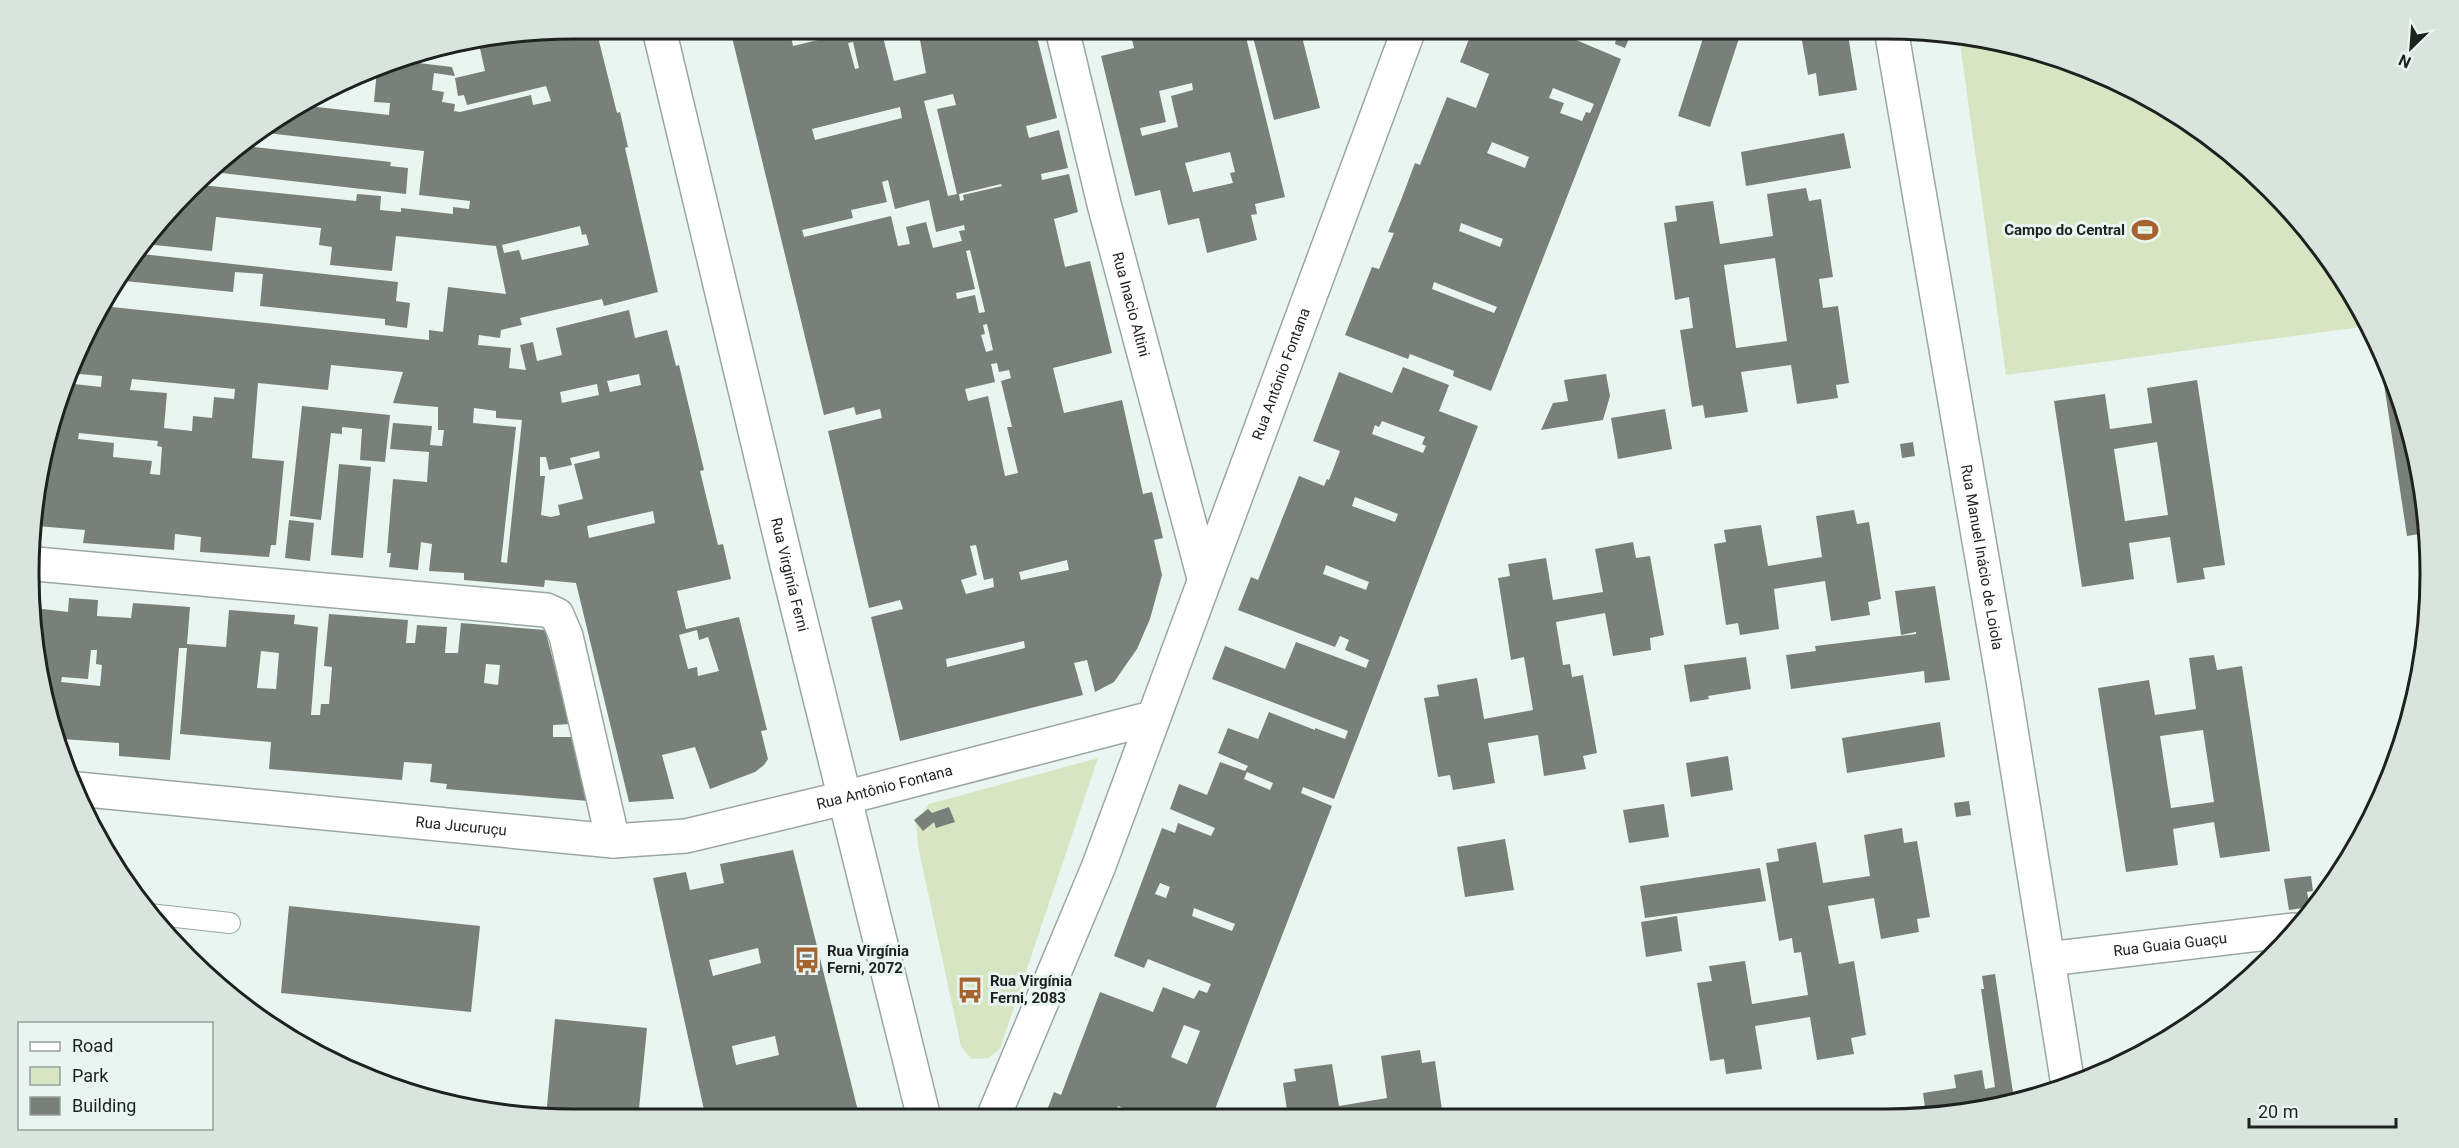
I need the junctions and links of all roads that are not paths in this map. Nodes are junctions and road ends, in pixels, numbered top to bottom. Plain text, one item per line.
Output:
1 (662, 39) edge
2 (1065, 39) edge
3 (1405, 39) edge
4 (1893, 39) edge
5 (39, 564) edge
6 (1204, 578) junction
7 (1152, 718) junction
8 (85, 790) edge
9 (844, 798) junction
10 (613, 841) junction
11 (163, 916) edge
12 (230, 923) dead end
13 (2283, 931) edge
14 (2048, 959) junction
15 (2067, 1077) edge
16 (922, 1109) edge
17 (997, 1109) edge

1 - 9 street, Rua Virginía Ferni
2 - 6 street, Rua Inacio Altini
3 - 6 street, Rua Antônio Fontana
4 - 14 street, Rua Manuel Inácio de Loiola
5 - 10 street
6 - 7 street, Rua Antônio Fontana
7 - 9 street, Rua Antônio Fontana
7 - 17 street, Rua Antônio Fontana
8 - 10 street, Rua Jucuruçu
9 - 10 street, Rua Antônio Fontana
9 - 16 street, Rua Virginía Ferni
11 - 12 lane
13 - 14 street, Rua Guaia Guaçu
14 - 15 street, Rua Manuel Inácio de Loiola

